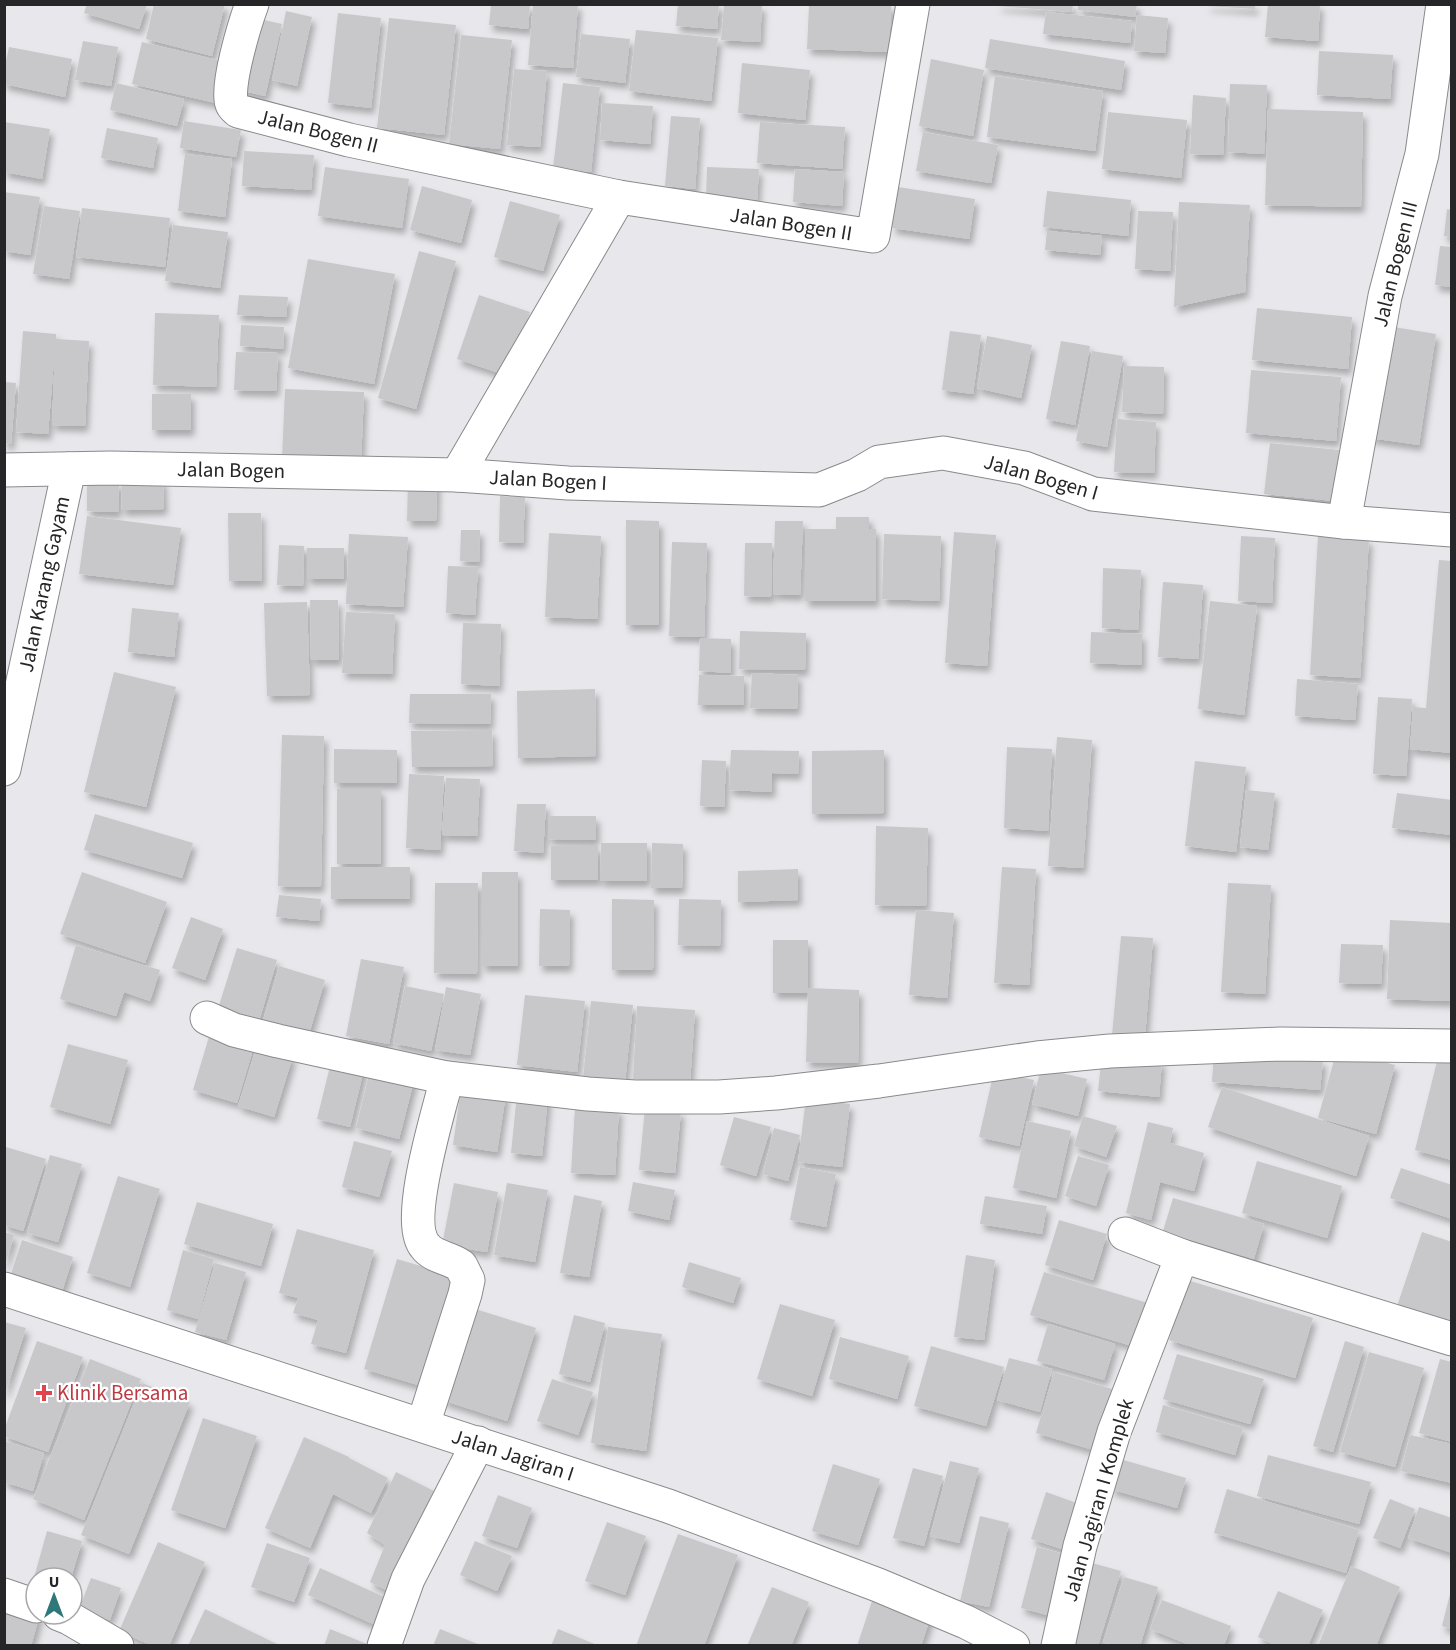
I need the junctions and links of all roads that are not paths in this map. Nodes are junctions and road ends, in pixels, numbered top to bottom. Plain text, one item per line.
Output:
1 (252, 4) edge
2 (913, 4) edge
3 (1443, 4) edge
4 (620, 197) junction
5 (69, 468) junction
6 (4, 470) edge
7 (457, 475) junction
8 (1344, 522) junction
9 (1452, 530) edge
10 (4, 769) edge
11 (207, 1018) dead end
12 (1452, 1046) edge
13 (447, 1078) junction
14 (1125, 1234) dead end
15 (1182, 1256) junction
16 (4, 1289) edge
17 (1452, 1339) edge
18 (423, 1425) junction
19 (478, 1443) junction
20 (4, 1595) edge
21 (24, 1602) edge
22 (83, 1626) edge
23 (117, 1646) edge
24 (384, 1646) edge
25 (1013, 1646) edge
26 (1058, 1646) edge

1 - 4 street, Jalan Bogen II
2 - 4 street, Jalan Bogen II
3 - 8 street, Jalan Bogen III
4 - 7 street
5 - 6 street, Jalan Bogen
5 - 7 street, Jalan Bogen
5 - 10 street, Jalan Karang Gayam
7 - 8 street, Jalan Bogen I
8 - 9 street, Jalan Bogen I
11 - 13 street
12 - 13 street
13 - 18 street
14 - 15 street
15 - 17 street
15 - 26 street, Jalan Jagiran I Komplek
16 - 18 street, Jalan Jagiran I
18 - 19 street, Jalan Jagiran I
19 - 24 street
19 - 25 street, Jalan Jagiran I
20 - 21 street
22 - 23 street

